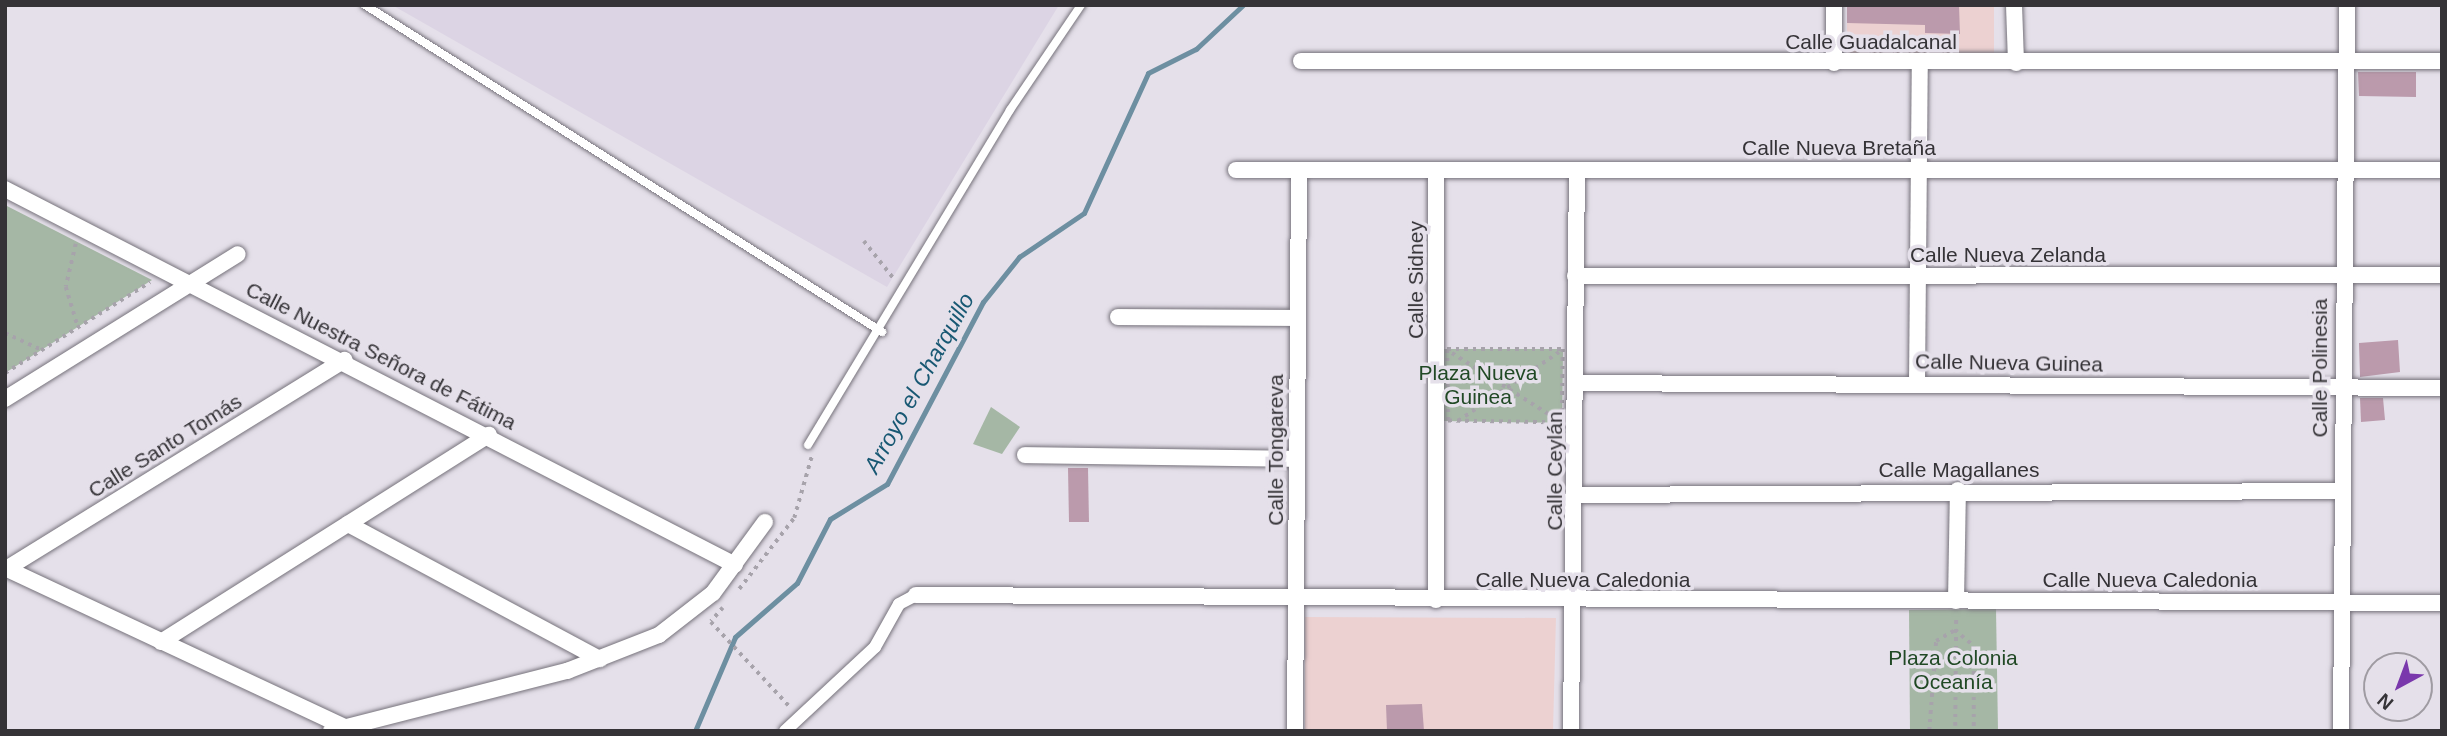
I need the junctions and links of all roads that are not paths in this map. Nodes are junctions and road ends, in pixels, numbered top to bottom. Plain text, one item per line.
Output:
1 (365, 5) edge
2 (1081, 5) edge
3 (1834, 5) edge
4 (2014, 5) edge
5 (2347, 5) edge
6 (1301, 61) dead end
7 (2347, 61) junction
8 (2442, 61) edge
9 (1834, 63) junction
10 (1920, 63) junction
11 (2016, 63) junction
12 (1919, 169) junction
13 (1237, 170) dead end
14 (1299, 170) junction
15 (1436, 170) junction
16 (1577, 170) junction
17 (2346, 170) junction
18 (2442, 170) edge
19 (5, 189) edge
20 (238, 254) dead end
21 (2341, 275) junction
22 (2442, 275) edge
23 (1575, 276) junction
24 (1917, 276) junction
25 (192, 283) junction
26 (1118, 317) dead end
27 (1298, 318) junction
28 (882, 332) junction
29 (345, 360) junction
30 (1576, 383) junction
31 (1917, 383) junction
32 (2342, 387) junction
33 (2442, 388) edge
34 (5, 399) edge
35 (489, 435) junction
36 (808, 445) dead end
37 (1025, 455) dead end
38 (1297, 459) junction
39 (1958, 490) junction
40 (2341, 491) junction
41 (1576, 495) junction
42 (765, 522) dead end
43 (348, 524) junction
44 (735, 565) junction
45 (6, 568) edge
46 (916, 595) joint
47 (1296, 600) junction
48 (1436, 600) junction
49 (2341, 601) junction
50 (1575, 602) junction
51 (2442, 603) edge
52 (1956, 605) junction
53 (161, 642) junction
54 (600, 659) junction
55 (338, 729) edge
56 (785, 731) edge
57 (1295, 731) edge
58 (1572, 731) edge
59 (2341, 731) edge

1 - 28 lane
2 - 28 lane
3 - 9 street
4 - 11 street
5 - 7 street, Calle Polinesia
6 - 9 street, Calle Guadalcanal
7 - 8 street, Calle Guadalcanal
7 - 11 street, Calle Guadalcanal
7 - 17 street, Calle Polinesia
9 - 10 street, Calle Guadalcanal
10 - 11 street, Calle Guadalcanal
10 - 12 street
12 - 16 street, Calle Nueva Bretaña
12 - 17 street, Calle Nueva Bretaña
12 - 24 street
13 - 14 street, Calle Nueva Bretaña
14 - 15 street, Calle Nueva Bretaña
14 - 27 street, Calle Tongareva
15 - 16 street, Calle Nueva Bretaña
15 - 48 street, Calle Sidney
16 - 23 street, Calle Ceylán
17 - 18 street, Calle Nueva Bretaña
17 - 21 street, Calle Polinesia
19 - 25 street, Calle Nuestra Señora de Fátima
20 - 25 street
21 - 22 street, Calle Nueva Zelanda
21 - 24 street, Calle Nueva Zelanda
21 - 32 street, Calle Polinesia
23 - 24 street, Calle Nueva Zelanda
23 - 30 street, Calle Ceylán
24 - 31 street
25 - 29 street, Calle Nuestra Señora de Fátima
25 - 34 street
26 - 27 street
27 - 38 street, Calle Tongareva
28 - 36 lane
29 - 35 street, Calle Nuestra Señora de Fátima
29 - 45 street, Calle Santo Tomás
30 - 31 street, Calle Nueva Guinea
30 - 41 street, Calle Ceylán
31 - 32 street, Calle Nueva Guinea
32 - 33 street, Calle Nueva Guinea
32 - 40 street, Calle Polinesia
35 - 43 street
35 - 44 street, Calle Nuestra Señora de Fátima
37 - 38 street
38 - 47 street, Calle Tongareva
39 - 40 street, Calle Magallanes
39 - 41 street, Calle Magallanes
39 - 52 street
40 - 49 street, Calle Polinesia
41 - 50 street, Calle Ceylán
42 - 44 street
43 - 53 street
43 - 54 street
44 - 54 street
45 - 53 street
46 - 47 street, Calle Nueva Caledonia
46 - 56 street, Calle Nueva Caledonia
47 - 48 street, Calle Nueva Caledonia
47 - 57 street, Calle Tongareva
48 - 50 street, Calle Nueva Caledonia
49 - 51 street, Calle Nueva Caledonia
49 - 52 street, Calle Nueva Caledonia
49 - 59 street, Calle Polinesia
50 - 52 street, Calle Nueva Caledonia
50 - 58 street, Calle Ceylán
53 - 55 street
54 - 55 street

